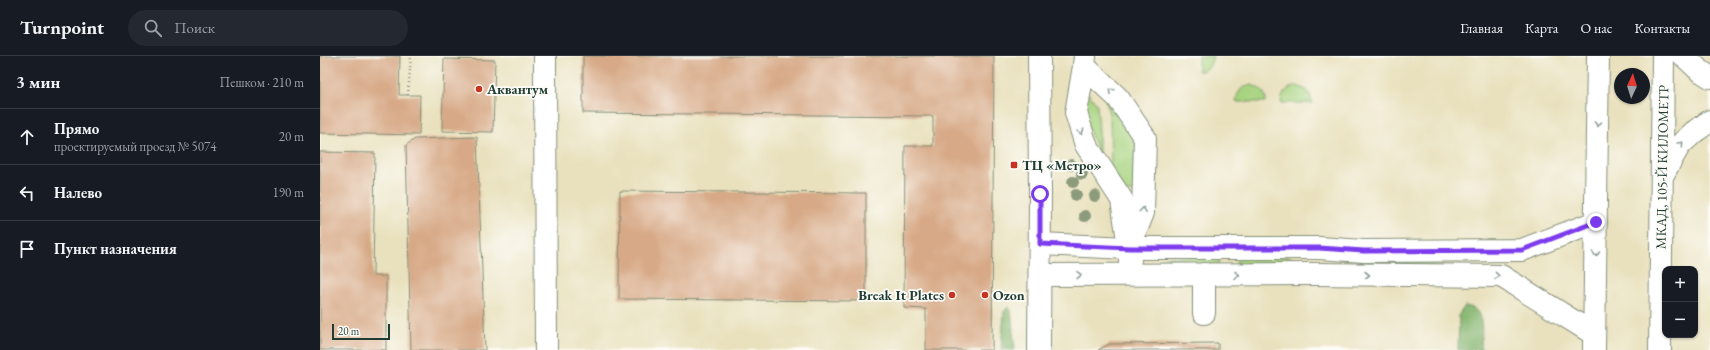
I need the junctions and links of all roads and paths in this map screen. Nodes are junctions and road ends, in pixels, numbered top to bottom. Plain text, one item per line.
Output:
1 (411, 56) edge
2 (545, 56) edge
3 (1039, 56) edge
4 (1598, 56) edge
5 (1663, 56) edge
6 (1684, 56) edge
7 (1084, 61) edge
8 (1710, 77) edge
9 (408, 95) dead end
10 (1710, 121) edge
11 (1662, 176) junction
12 (1596, 222) junction
13 (1040, 244) junction
14 (1130, 248) junction
15 (1130, 274) junction
16 (1204, 274) junction
17 (1040, 275) junction
18 (1204, 313) dead end
19 (1594, 342) edge
20 (546, 350) edge
21 (1039, 350) edge
22 (1660, 350) edge

1 - 9 path
2 - 20 main road
3 - 13 main road
4 -> 12 main road
5 - 11 main road, МКАД, 105-Й КИЛОМЕТР
6 - 8 main road
7 -> 14 main road
14 -> 7 main road
11 -> 10 main road
11 - 22 main road, МКАД, 105-Й КИЛОМЕТР
12 - 14 main road
12 -> 19 main road
13 - 14 main road
13 - 17 main road
14 - 15 main road
15 - 16 main road
17 -> 15 main road
16 - 18 main road
16 -> 19 main road
17 - 21 main road

